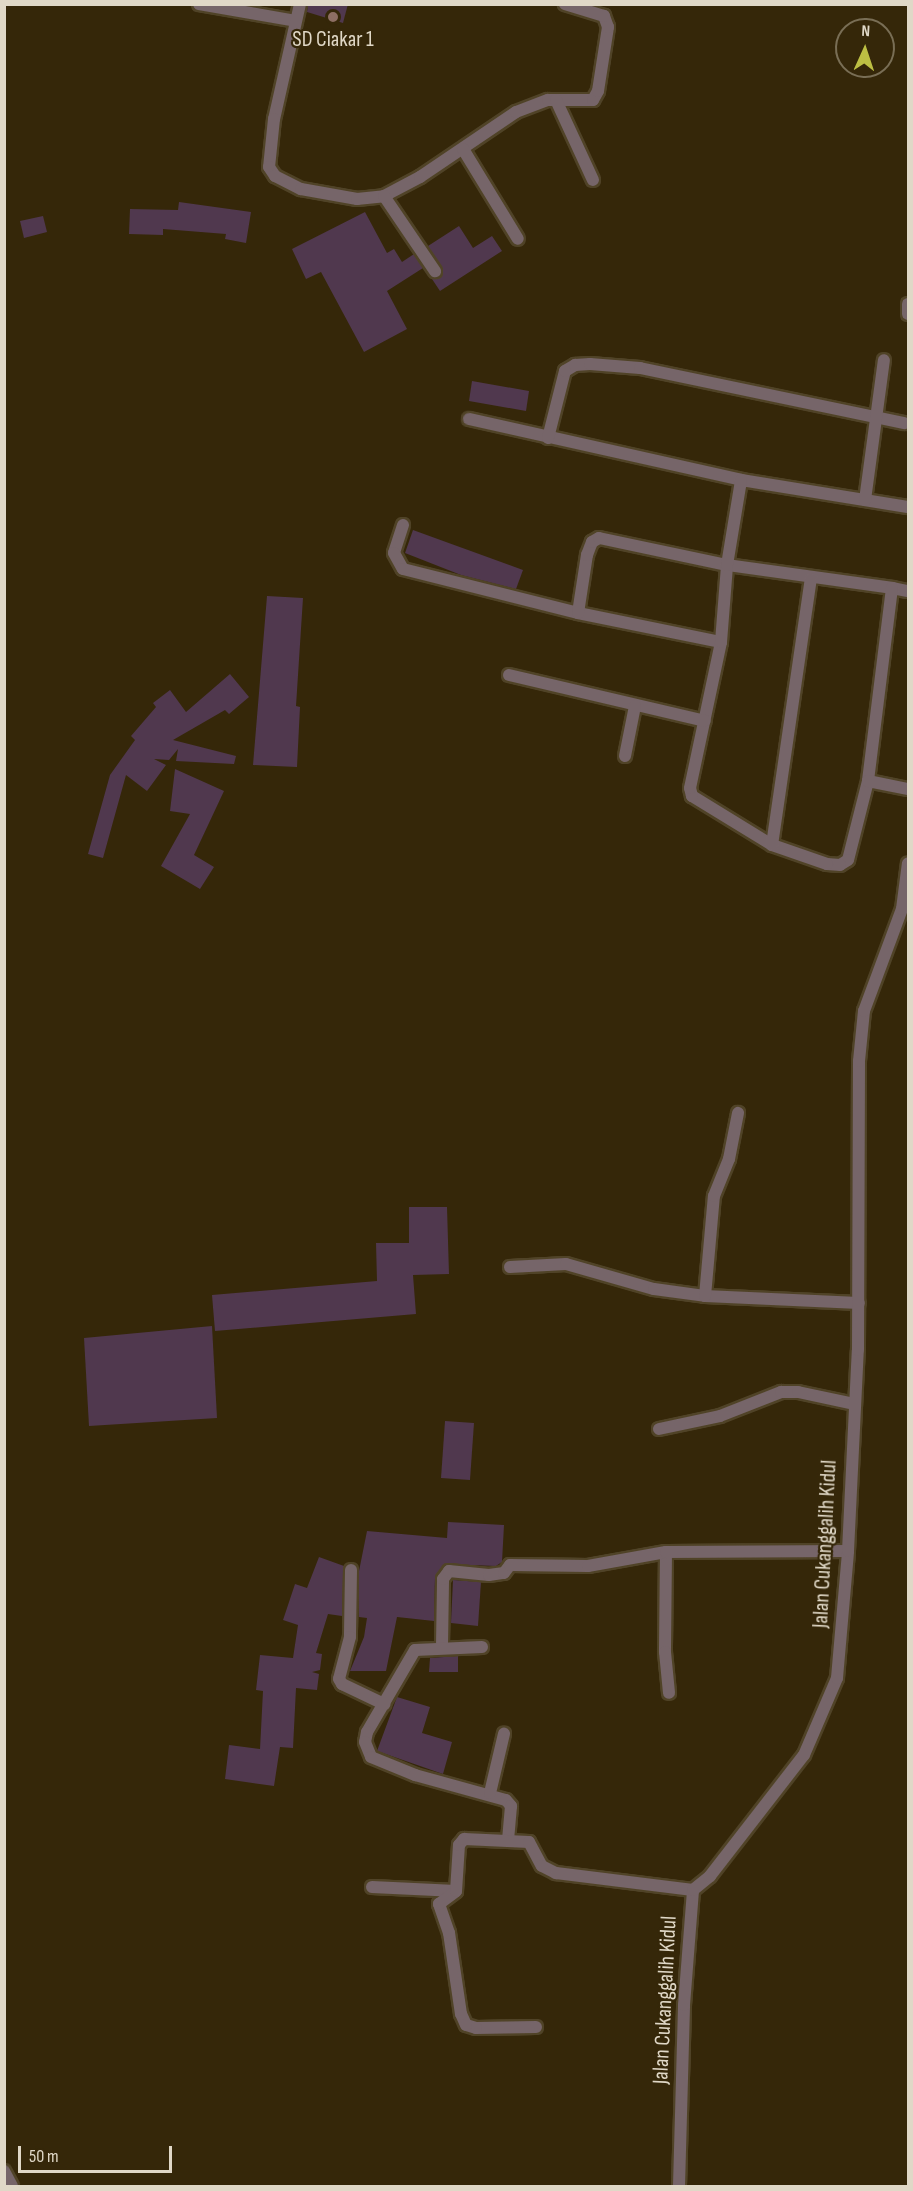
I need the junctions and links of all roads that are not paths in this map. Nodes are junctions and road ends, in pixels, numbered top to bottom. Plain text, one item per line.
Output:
1 (199, 4) edge
2 (300, 4) edge
3 (564, 4) edge
4 (296, 21) junction
5 (556, 100) junction
6 (463, 149) junction
7 (593, 180) dead end
8 (384, 196) junction
9 (518, 239) dead end
10 (435, 271) dead end
11 (909, 304) edge
12 (909, 314) edge
13 (884, 360) dead end
14 (469, 419) dead end
15 (877, 420) junction
16 (903, 423) dead end
17 (548, 438) junction
18 (741, 480) junction
19 (865, 500) junction
20 (909, 507) edge
21 (403, 525) dead end
22 (727, 565) junction
23 (812, 579) junction
24 (892, 588) junction
25 (909, 591) edge
26 (578, 613) junction
27 (721, 642) junction
28 (509, 675) dead end
29 (635, 706) junction
30 (705, 721) junction
31 (625, 756) dead end
32 (868, 781) junction
33 (909, 789) edge
34 (772, 845) junction
35 (909, 863) edge
36 (738, 1113) dead end
37 (510, 1267) dead end
38 (705, 1296) junction
39 (859, 1304) junction
40 (854, 1404) junction
41 (659, 1429) dead end
42 (848, 1551) junction
43 (666, 1552) junction
44 (351, 1570) dead end
45 (442, 1646) junction
46 (482, 1647) dead end
47 (669, 1694) dead end
48 (384, 1704) junction
49 (504, 1734) dead end
50 (490, 1793) junction
51 (508, 1838) junction
52 (372, 1887) dead end
53 (693, 1890) junction
54 (456, 1891) junction
55 (537, 2027) dead end
56 (4, 2171) edge
57 (12, 2187) edge
58 (679, 2187) edge

1 - 4 street
2 - 4 street
3 - 5 street
4 - 8 street
5 - 6 street
5 - 7 street
6 - 8 street
6 - 9 street
8 - 10 street
11 - 12 street
13 - 15 street
14 - 17 street
15 - 16 street
15 - 17 street
15 - 19 street
17 - 18 street
18 - 19 street
18 - 22 street
19 - 20 street
21 - 26 street
22 - 23 street
22 - 26 street
22 - 27 street
23 - 24 street
23 - 34 street
24 - 25 street
24 - 32 street
26 - 27 street
27 - 30 street
28 - 29 street
29 - 30 street
29 - 31 street
30 - 34 street
32 - 33 street
32 - 34 street
35 - 39 street, Jalan Cukanggalih Kidul
36 - 38 street
37 - 38 street
38 - 39 street
39 - 40 street, Jalan Cukanggalih Kidul
40 - 41 street
40 - 42 street, Jalan Cukanggalih Kidul
42 - 43 street
42 - 53 street, Jalan Cukanggalih Kidul
43 - 45 street
43 - 47 street
44 - 48 street
45 - 46 street
45 - 48 street
48 - 50 street
49 - 50 street
50 - 51 street
51 - 53 street
51 - 54 street
52 - 54 street
53 - 58 street, Jalan Cukanggalih Kidul
54 - 55 street
56 - 57 street

